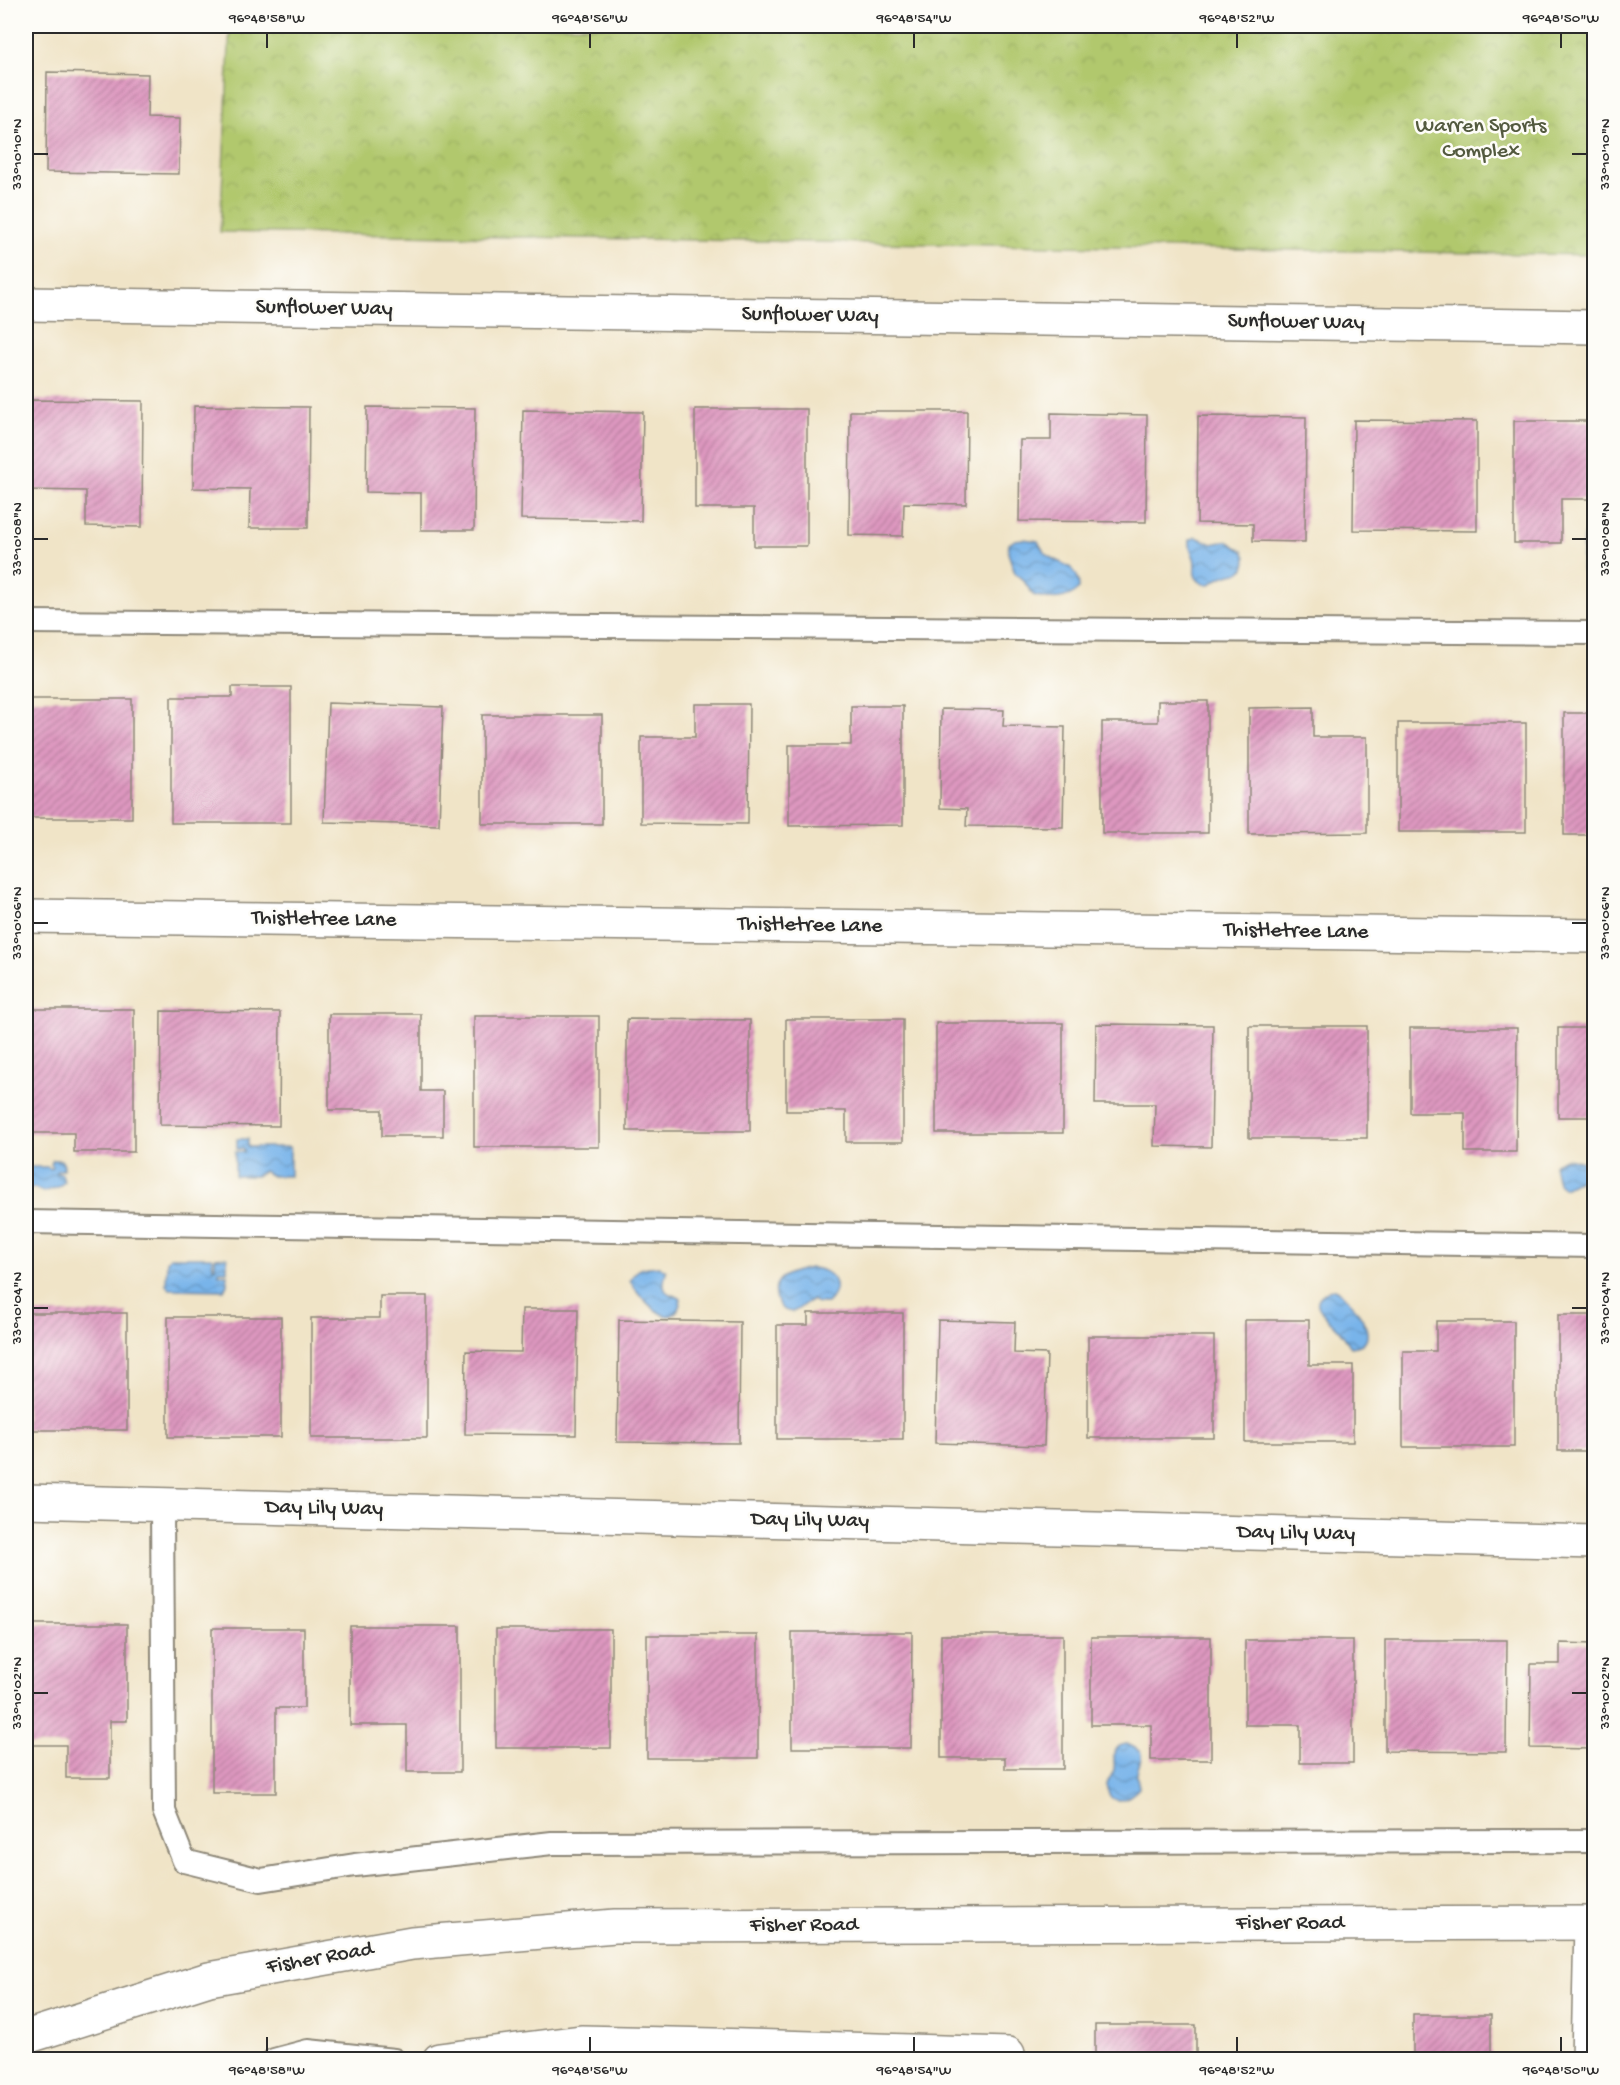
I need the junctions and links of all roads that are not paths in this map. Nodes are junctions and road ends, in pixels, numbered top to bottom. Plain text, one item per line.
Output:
1 (26, 304) edge
2 (1594, 327) edge
3 (26, 622) edge
4 (1594, 633) edge
5 (26, 916) edge
6 (1594, 936) edge
7 (26, 1222) edge
8 (1594, 1246) edge
9 (26, 1501) edge
10 (162, 1504) junction
11 (1594, 1542) edge
12 (1594, 1841) edge
13 (1593, 1923) edge
14 (26, 2037) edge
15 (714, 2052) edge
16 (1008, 2057) edge
17 (274, 2060) edge
18 (394, 2060) edge
19 (439, 2060) edge
20 (1588, 2060) edge

1 - 2 street, Sunflower Way
3 - 4 lane
5 - 6 street, Thistletree Lane
7 - 8 lane
9 - 10 street, Day Lily Way
10 - 11 street, Day Lily Way
10 - 12 lane
13 - 14 street, Fisher Road
13 - 20 street
15 - 16 street
15 - 19 street
17 - 18 lane

